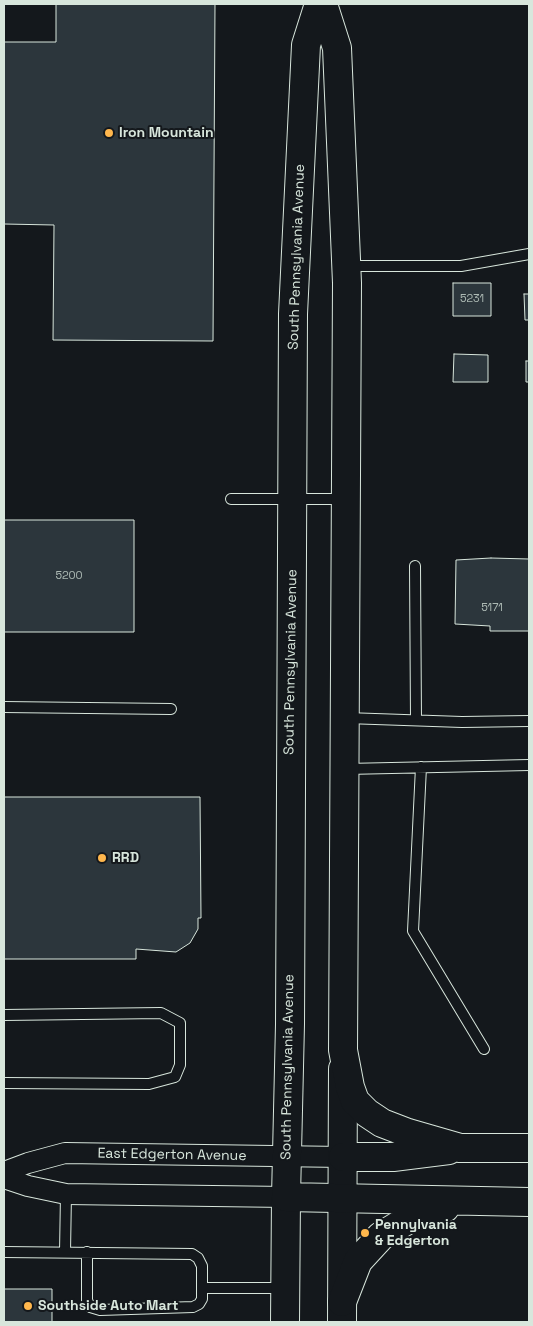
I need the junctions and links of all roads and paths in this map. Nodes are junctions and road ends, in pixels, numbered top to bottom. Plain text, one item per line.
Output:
1 (319, 4) edge
2 (323, 4) edge
3 (529, 254) edge
4 (346, 266) junction
5 (231, 499) dead end
6 (346, 499) junction
7 (292, 500) junction
8 (415, 566) dead end
9 (4, 707) edge
10 (170, 709) dead end
11 (346, 718) junction
12 (416, 720) junction
13 (529, 721) edge
14 (529, 765) edge
15 (420, 767) junction
16 (345, 770) junction
17 (4, 1015) edge
18 (484, 1049) dead end
19 (343, 1050) junction
20 (4, 1083) edge
21 (460, 1148) junction
22 (529, 1148) edge
23 (286, 1156) junction
24 (342, 1157) junction
25 (4, 1172) edge
26 (4, 1178) edge
27 (66, 1194) junction
28 (286, 1197) junction
29 (342, 1198) junction
30 (477, 1201) junction
31 (529, 1202) edge
32 (4, 1252) edge
33 (65, 1252) junction
34 (87, 1252) junction
35 (202, 1288) junction
36 (286, 1288) junction
37 (342, 1312) edge
38 (286, 1322) edge

1 - 7 main road, South Pennsylvania Avenue
2 - 4 main road
3 - 4 lane
4 - 6 main road
5 - 7 lane
6 - 7 lane
6 - 11 main road
7 - 23 main road, South Pennsylvania Avenue
8 - 12 lane
9 - 10 lane
11 - 12 lane
11 - 16 main road
12 - 13 lane
14 - 15 lane
15 - 16 lane
15 - 18 lane
16 - 19 main road
17 - 20 lane
19 - 21 main road
19 - 24 main road
21 - 22 main road
21 - 24 main road
23 - 24 street, East Edgerton Avenue
23 - 25 street, East Edgerton Avenue
23 - 28 main road, South Pennsylvania Avenue
24 - 29 main road
26 - 27 street
27 - 28 street
27 - 33 lane
28 - 29 main road
28 - 36 main road, South Pennsylvania Avenue
29 - 30 main road
29 - 37 main road
30 - 31 main road
30 - 37 main road
32 - 33 lane
33 - 34 lane
34 - 35 lane
34 - 35 lane
35 - 36 lane
36 - 38 main road, South Pennsylvania Avenue

